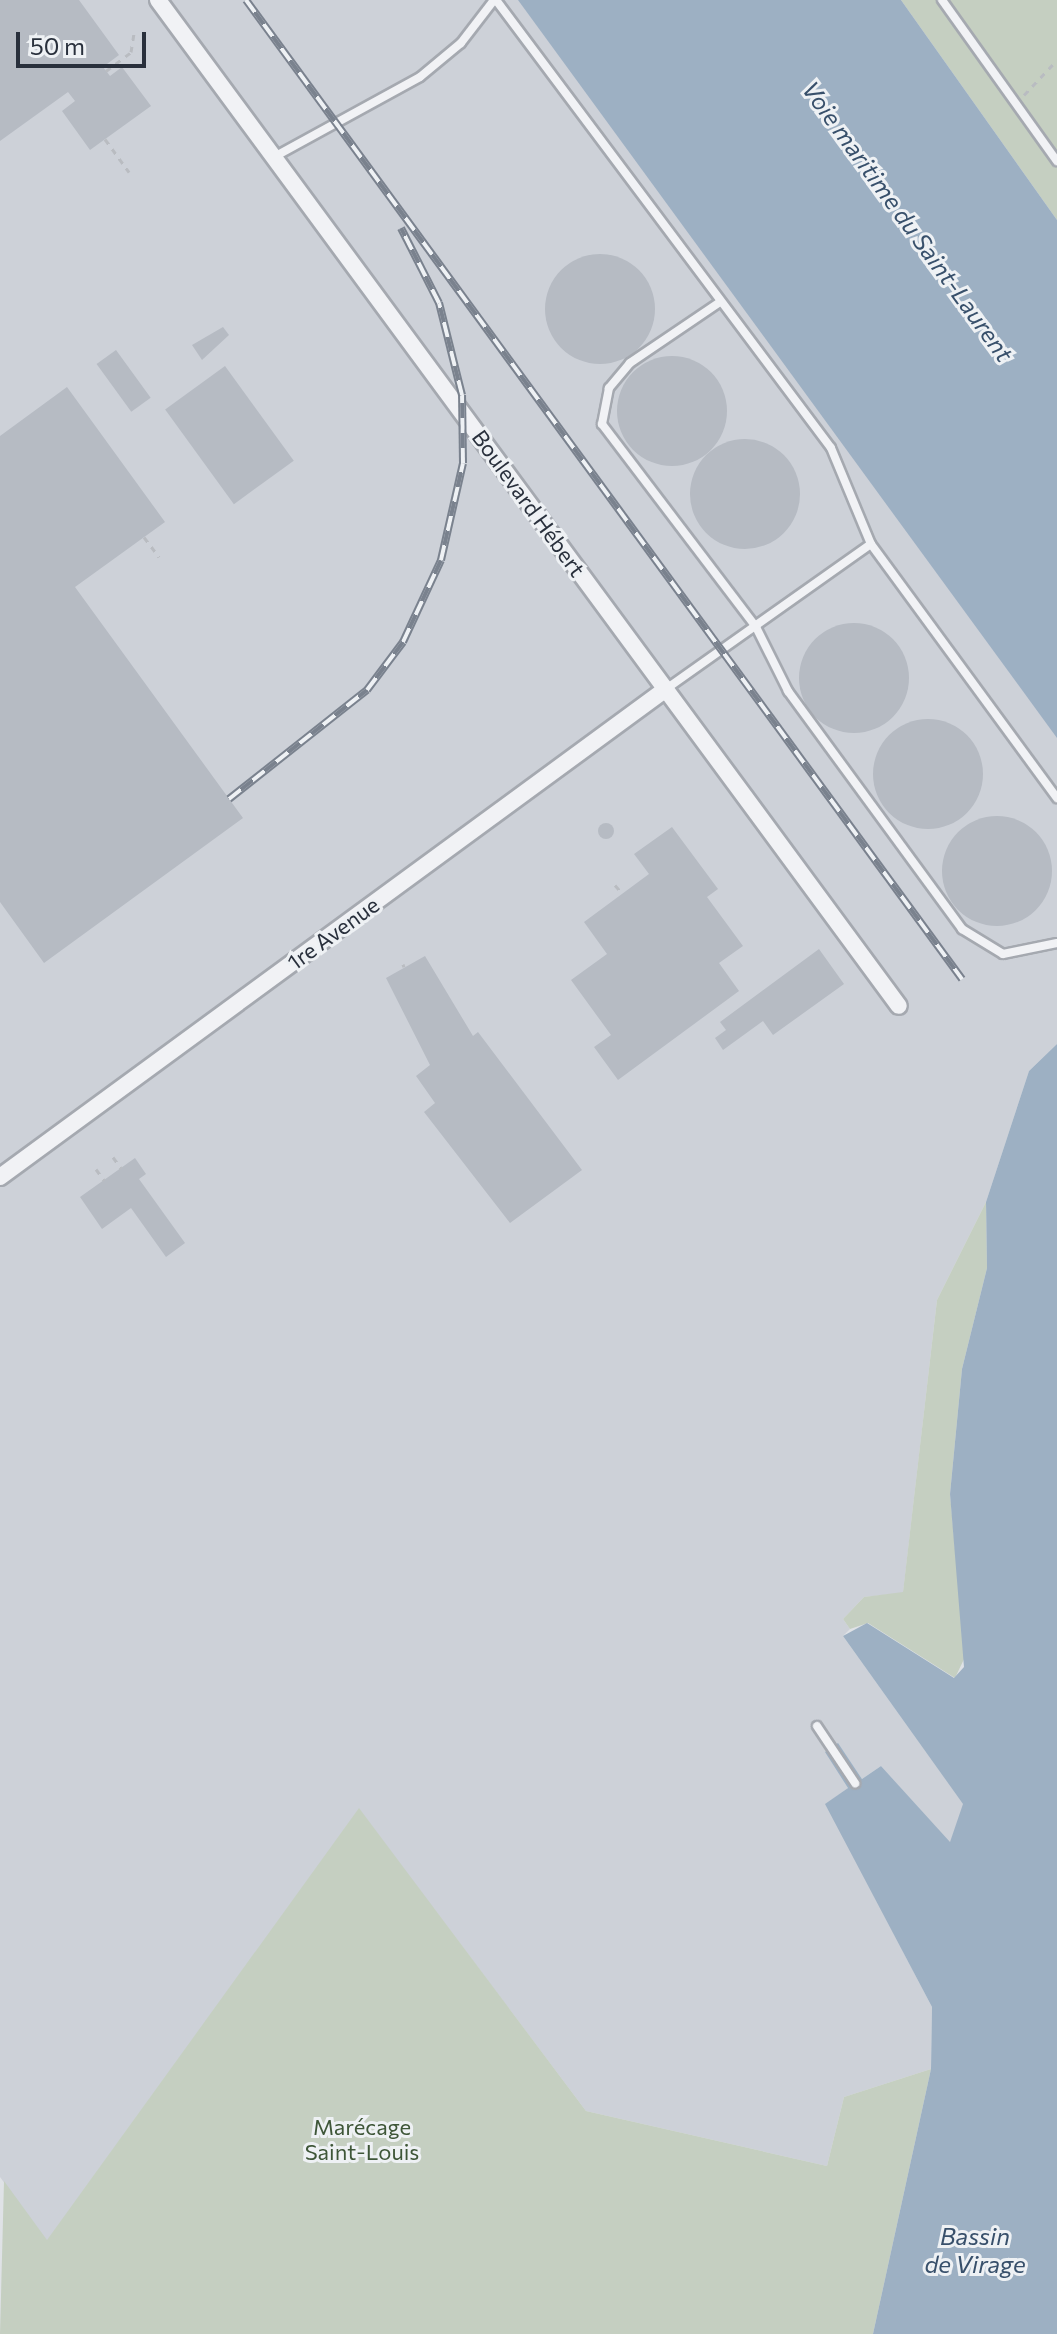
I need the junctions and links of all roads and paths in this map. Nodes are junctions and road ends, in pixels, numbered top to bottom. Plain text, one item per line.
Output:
1 (158, 0) edge
2 (495, 0) edge
3 (942, 0) edge
4 (134, 34) dead end
5 (1057, 60) edge
6 (106, 71) dead end
7 (1017, 104) junction
8 (105, 139) dead end
9 (274, 157) junction
10 (1057, 161) edge
11 (129, 172) dead end
12 (720, 302) junction
13 (144, 537) dead end
14 (871, 544) junction
15 (159, 557) dead end
16 (756, 627) junction
17 (666, 689) junction
18 (1057, 798) edge
19 (615, 885) dead end
20 (622, 893) dead end
21 (1057, 943) edge
22 (899, 1006) dead end
23 (113, 1157) dead end
24 (121, 1168) dead end
25 (96, 1169) dead end
26 (0, 1177) edge
27 (104, 1180) dead end
28 (817, 1726) dead end
29 (855, 1783) dead end

1 - 9 street, Boulevard Hébert
2 - 9 lane
2 - 12 lane
3 - 7 lane
4 - 6 path
5 - 7 path
7 - 10 lane
8 - 11 path
9 - 17 street, Boulevard Hébert
12 - 14 lane
12 - 16 lane
13 - 15 path
14 - 16 lane
14 - 18 lane
16 - 17 lane
16 - 21 lane
17 - 22 street, Boulevard Hébert
17 - 26 street, 1re Avenue
19 - 20 path
23 - 24 path
25 - 27 path
28 - 29 lane

